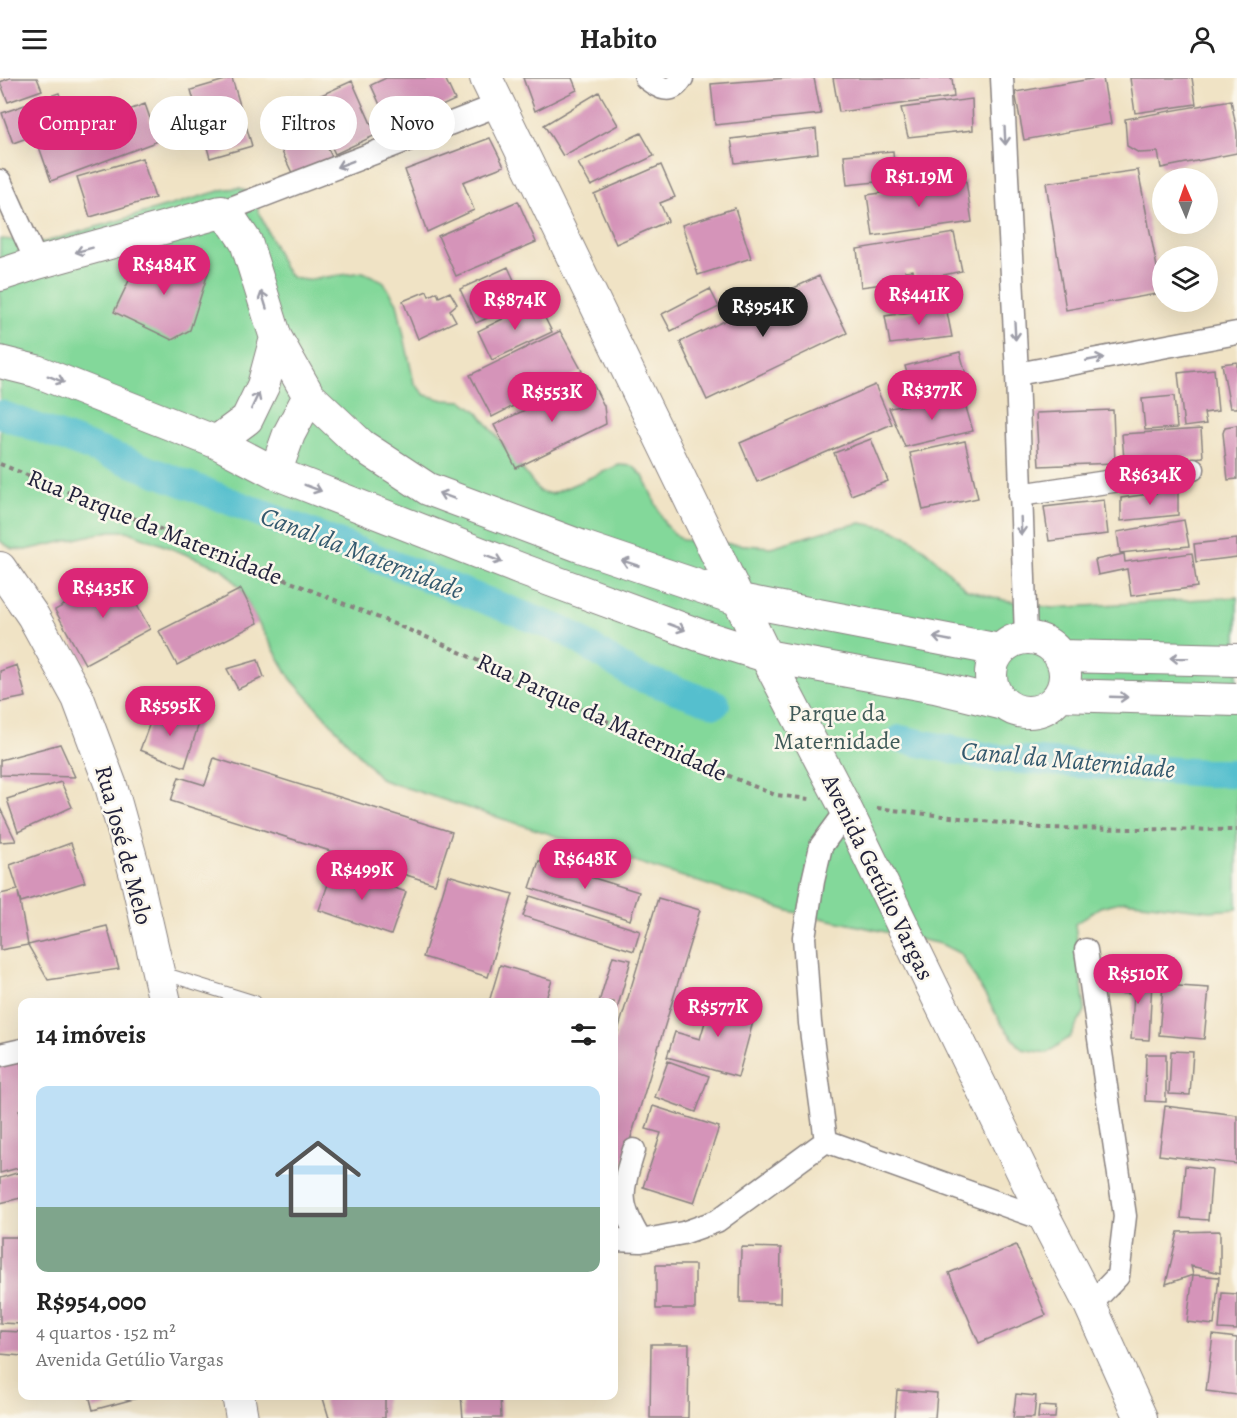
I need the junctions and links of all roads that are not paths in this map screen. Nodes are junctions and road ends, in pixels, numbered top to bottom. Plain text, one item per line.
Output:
1 (646, 78) edge
2 (682, 78) edge
3 (1002, 78) edge
4 (492, 92) edge
5 (0, 181) edge
6 (221, 212) junction
7 (37, 263) junction
8 (0, 275) edge
9 (1237, 333) edge
10 (276, 338) junction
11 (0, 362) edge
12 (1017, 374) junction
13 (309, 396) junction
14 (216, 442) junction
15 (1193, 469) dead end
16 (275, 473) junction
17 (1020, 495) junction
18 (0, 568) edge
19 (740, 600) junction
20 (1013, 644) junction
21 (766, 656) junction
22 (1060, 656) junction
23 (1237, 660) edge
24 (1060, 695) junction
25 (1237, 700) edge
26 (1004, 704) junction
27 (845, 808) junction
28 (1086, 950) dead end
29 (158, 972) junction
30 (164, 998) edge
31 (242, 998) edge
32 (18, 1051) edge
33 (0, 1055) edge
34 (826, 1142) junction
35 (634, 1150) dead end
36 (1046, 1220) junction
37 (618, 1240) edge
38 (641, 1241) junction
39 (1090, 1305) junction
40 (239, 1400) edge
41 (242, 1418) edge
42 (1142, 1418) edge

1 - 2 street
3 -> 12 street
4 -> 6 street
4 - 19 street, Avenida Getúlio Vargas
5 - 7 street
6 -> 7 street
10 -> 6 street
7 - 8 street
12 -> 9 street
10 - 13 street
14 -> 10 street
11 -> 14 street
12 - 17 street
13 - 16 street
19 -> 13 street
14 - 16 street
15 - 17 street
16 -> 21 street
17 -> 20 street
18 - 29 street, Rua José de Melo
20 -> 19 street
19 - 21 street, Avenida Getúlio Vargas
20 - 22 street
20 - 26 street
21 - 26 street
21 - 27 street, Avenida Getúlio Vargas
23 -> 22 street
22 - 24 street
24 -> 25 street
24 - 26 street
27 - 34 street
27 - 36 street, Avenida Getúlio Vargas
28 - 39 street
29 - 30 street, Rua José de Melo
29 - 31 lane
32 - 33 street
34 - 36 street
34 - 38 street
35 - 38 street
36 - 39 street, Avenida Getúlio Vargas
37 - 38 street
39 - 42 street, Avenida Getúlio Vargas
40 - 41 street

